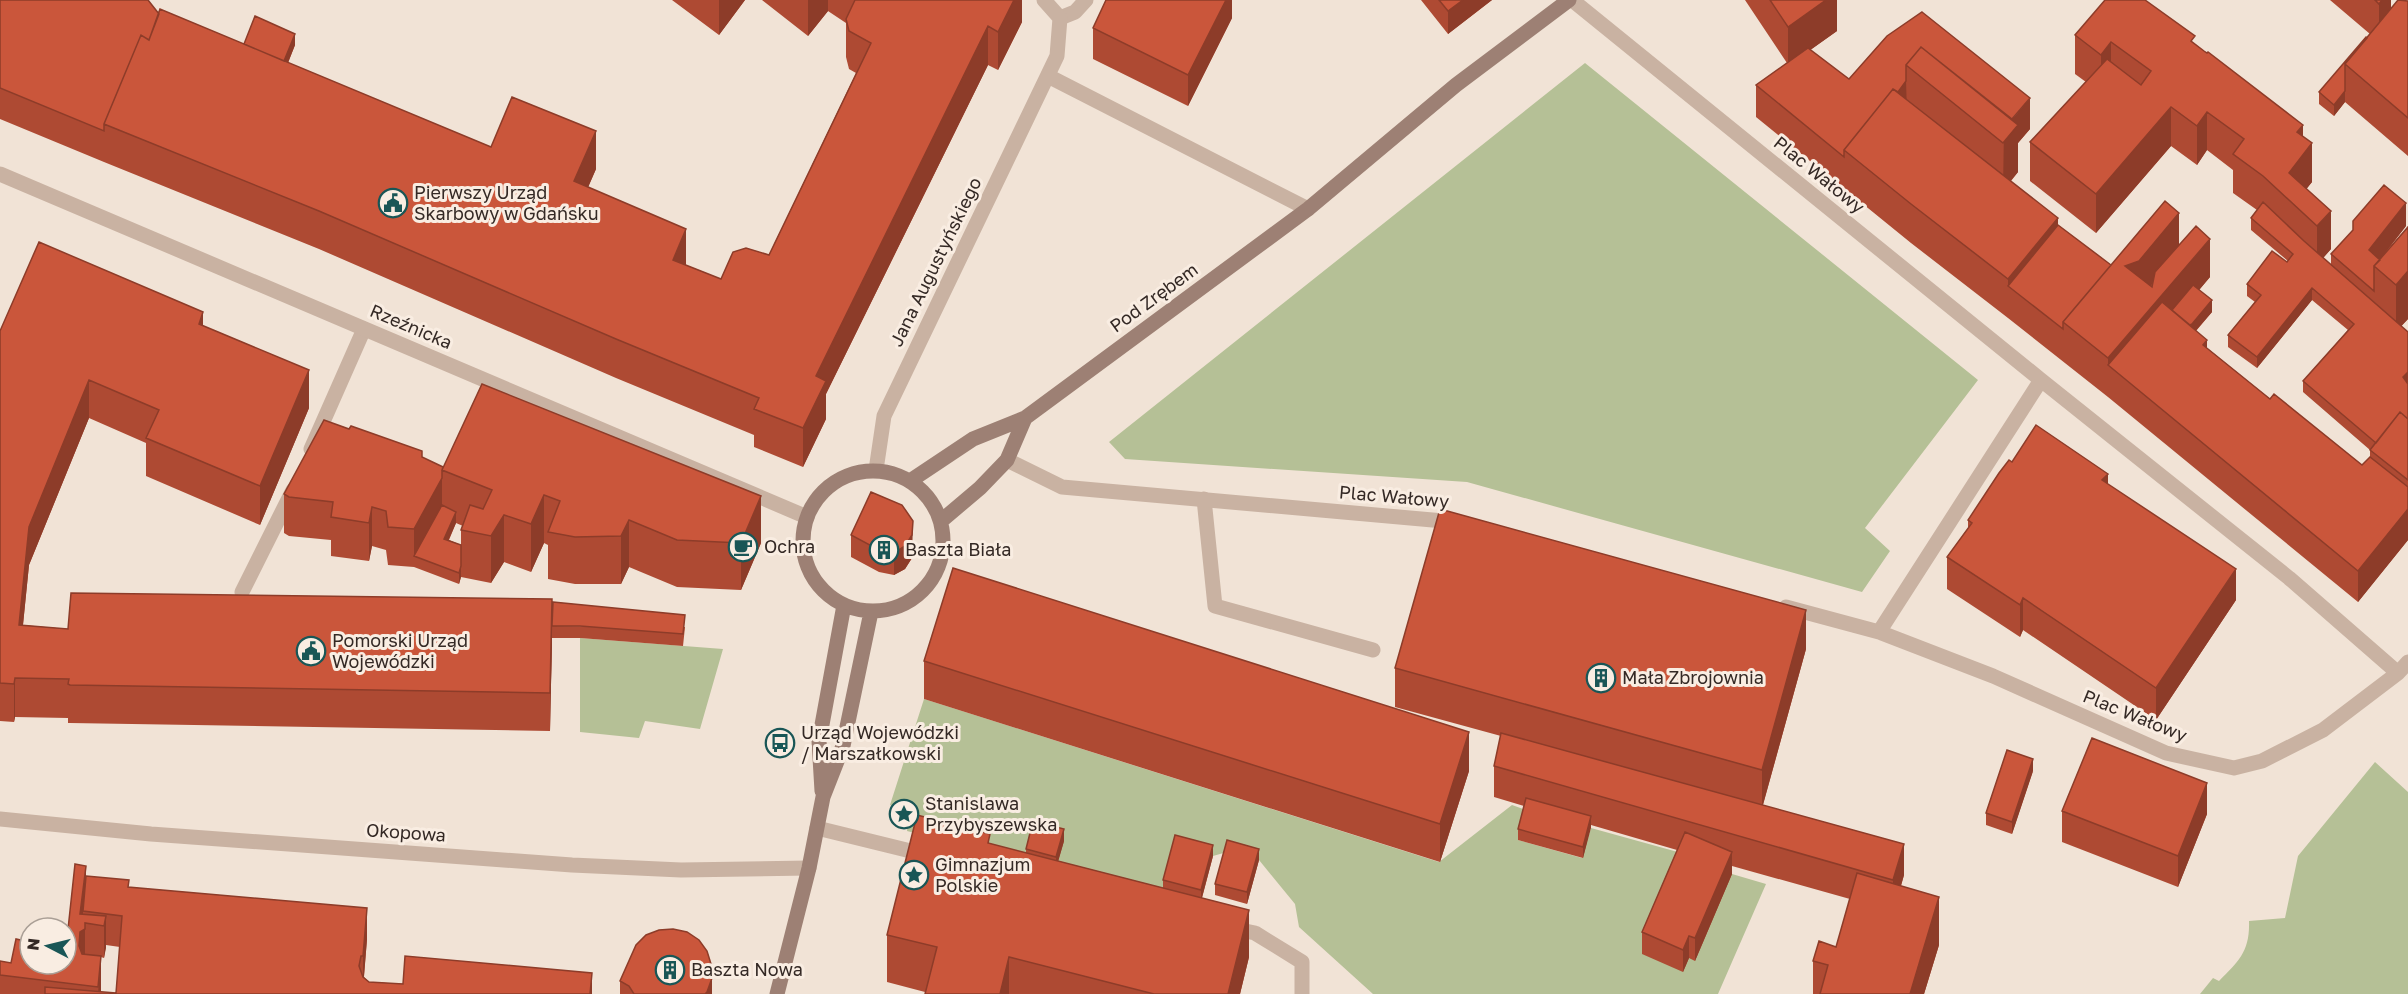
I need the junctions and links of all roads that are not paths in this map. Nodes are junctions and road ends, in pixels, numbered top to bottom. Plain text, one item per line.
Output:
1 (1044, 0) edge
2 (1086, 0) edge
3 (1570, 0) edge
4 (1060, 18) junction
5 (1048, 76) junction
6 (0, 174) edge
7 (1308, 209) junction
8 (364, 329) junction
9 (2041, 381) junction
10 (1024, 418) junction
11 (306, 460) edge
12 (1007, 460) junction
13 (876, 471) junction
14 (296, 481) edge
15 (910, 481) junction
16 (1204, 499) junction
17 (807, 517) junction
18 (940, 521) junction
19 (1472, 525) edge
20 (242, 592) dead end
21 (1776, 604) edge
22 (844, 605) junction
23 (871, 612) junction
24 (1879, 632) junction
25 (1373, 650) dead end
26 (2403, 667) edge
27 (823, 797) junction
28 (0, 819) edge
29 (816, 828) junction
30 (946, 859) edge
31 (809, 868) junction
32 (1221, 925) edge
33 (777, 994) edge
34 (1302, 994) edge

1 - 4 street
2 - 4 street
3 - 7 street, Pod Zrębem
3 - 9 street, Plac Wałowy
4 - 5 street, Jana Augustyńskiego
5 - 7 street
5 - 13 street, Jana Augustyńskiego
6 - 8 street, Rzeźnicka
7 - 10 street, Pod Zrębem
8 - 11 street
8 - 17 street, Rzeźnicka
9 - 24 street
9 - 26 street, Plac Wałowy
10 - 12 street
10 - 15 street, Pod Zrębem
12 - 16 street, Plac Wałowy
12 - 18 street
13 - 15 street
13 - 17 street
14 - 20 street
15 - 18 street
16 - 19 street, Plac Wałowy
16 - 25 street
17 - 22 street
18 - 23 street
21 - 24 street, Plac Wałowy
22 - 23 street
22 - 27 street
23 - 27 street
24 - 26 street, Plac Wałowy
27 - 29 street
28 - 31 street, Okopowa
29 - 30 street
29 - 31 street
31 - 33 street
32 - 34 street

